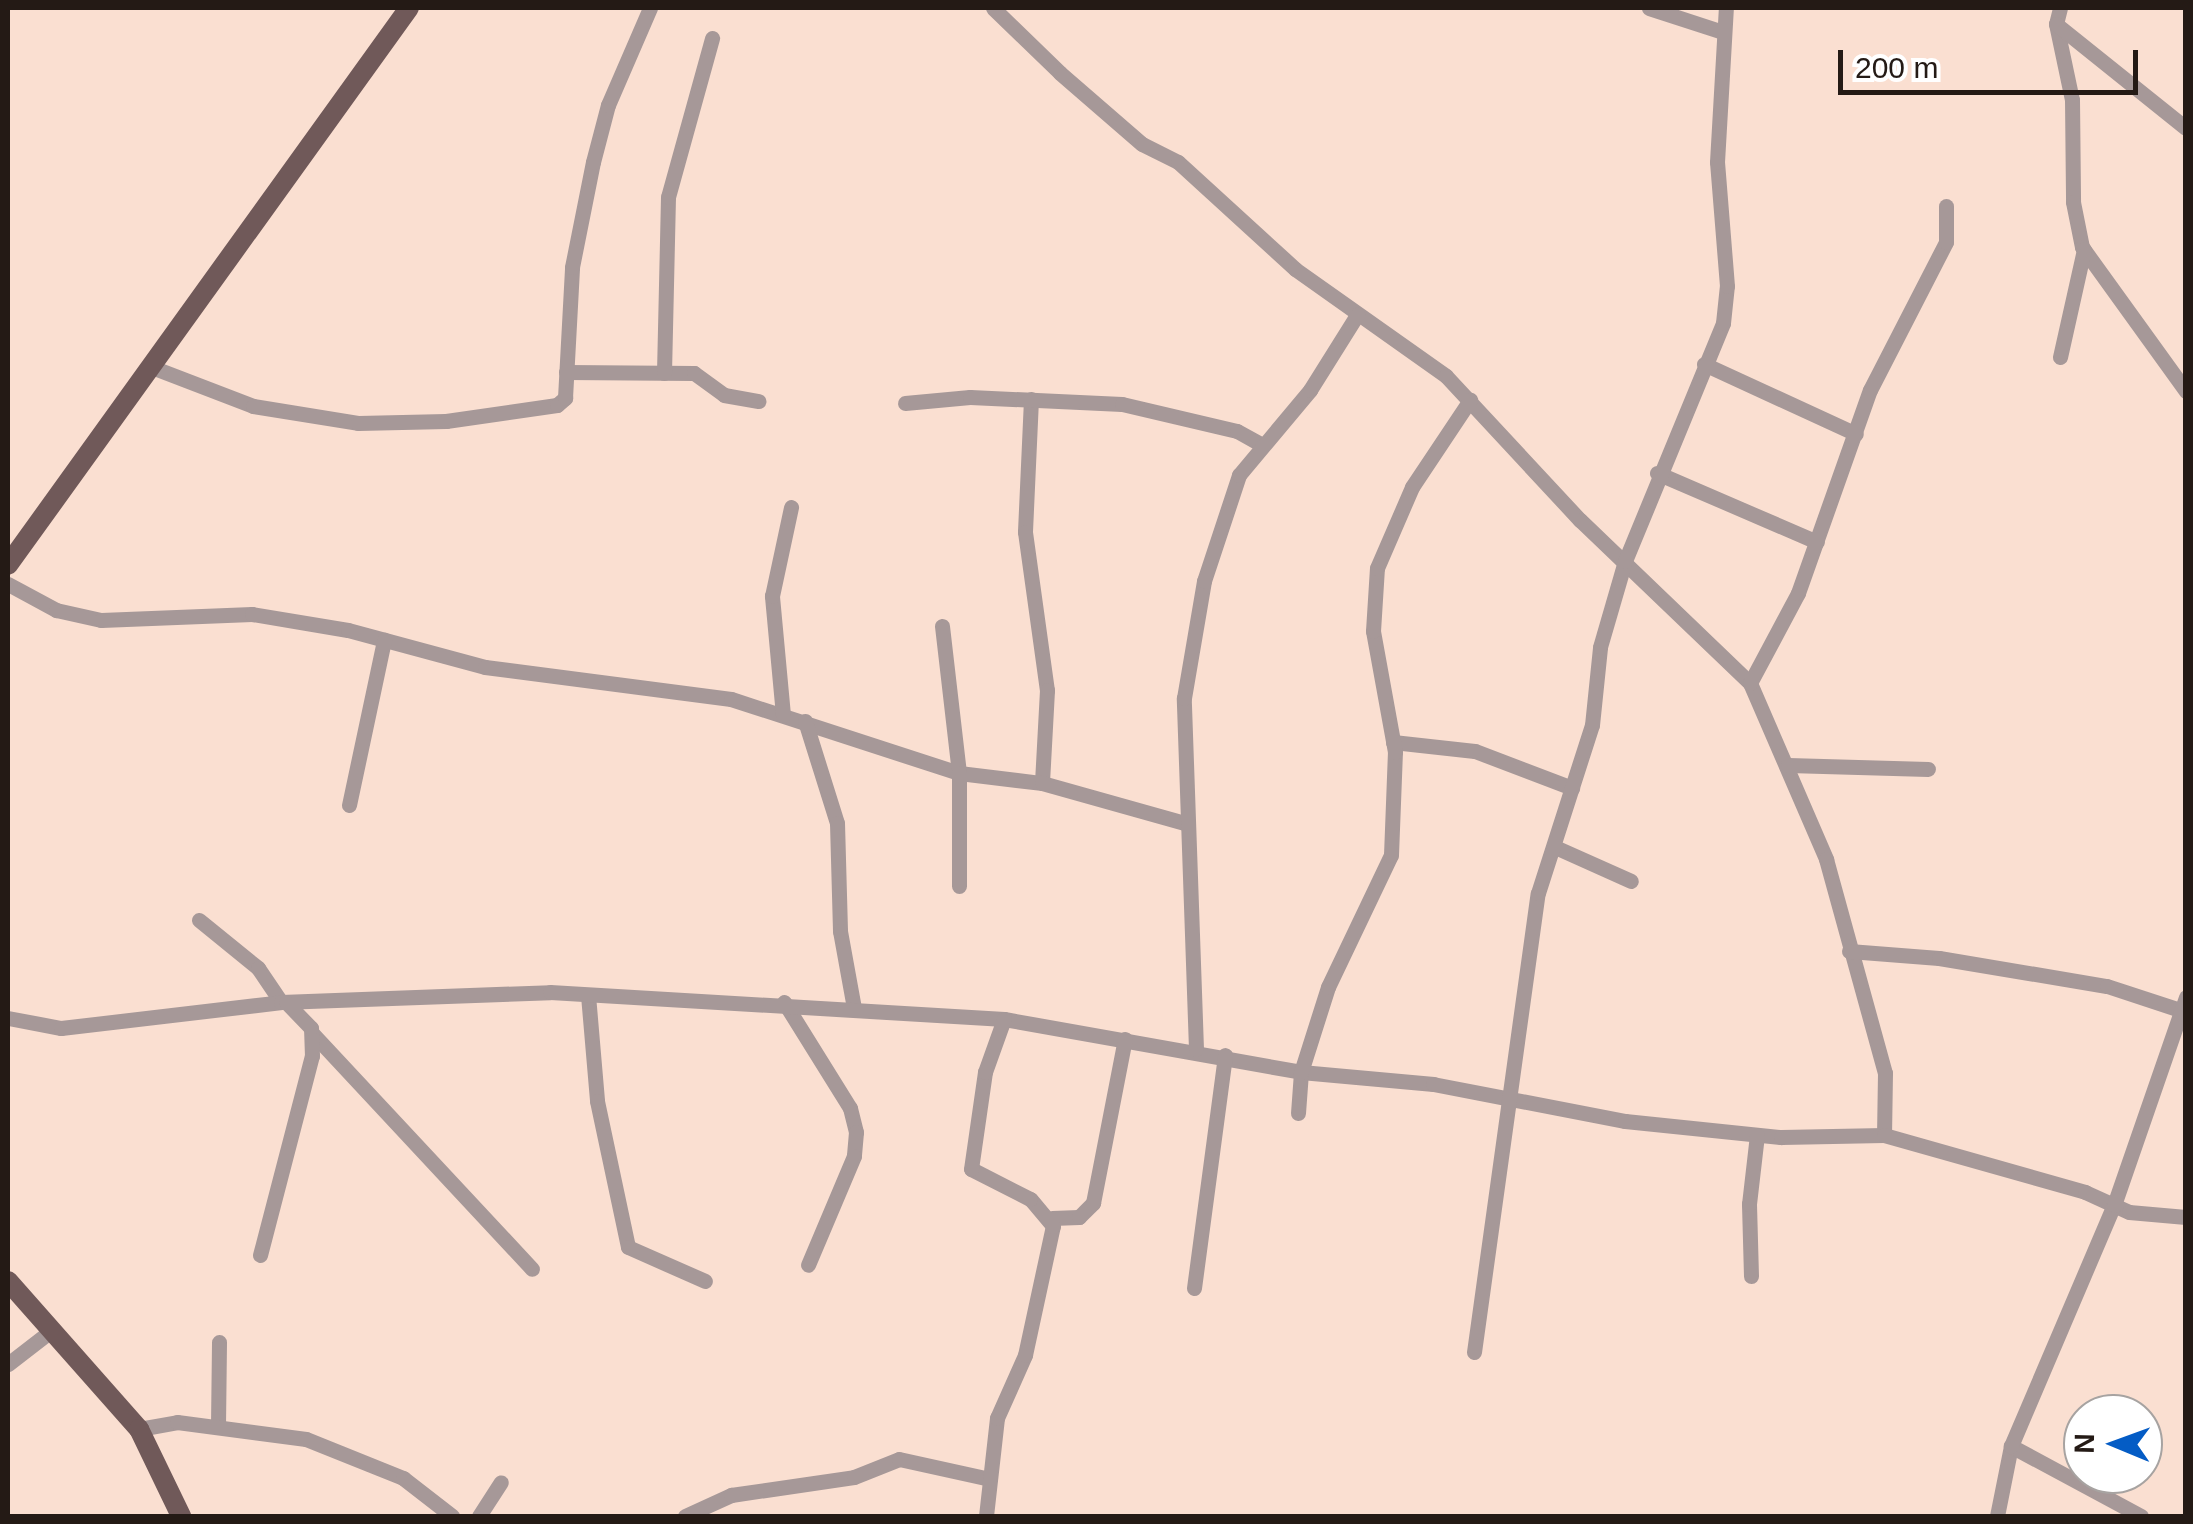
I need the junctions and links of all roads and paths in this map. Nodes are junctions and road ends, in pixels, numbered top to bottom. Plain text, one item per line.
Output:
1 (409, 8) edge
2 (650, 8) edge
3 (994, 8) edge
4 (1649, 8) edge
5 (1726, 8) edge
6 (2058, 16) edge
7 (1723, 32) junction
8 (712, 38) dead end
9 (2186, 128) edge
10 (1946, 206) dead end
11 (2084, 250) junction
12 (1357, 315) junction
13 (2060, 356) dead end
14 (1704, 364) junction
15 (150, 366) junction
16 (566, 372) junction
17 (664, 373) junction
18 (2186, 391) edge
19 (1031, 399) junction
20 (1470, 400) junction
21 (758, 401) dead end
22 (905, 402) dead end
23 (1856, 434) junction
24 (1258, 444) junction
25 (1657, 473) junction
26 (791, 507) dead end
27 (1816, 542) junction
28 (1625, 561) junction
29 (8, 565) edge
30 (8, 584) edge
31 (942, 626) dead end
32 (384, 640) junction
33 (1750, 683) junction
34 (783, 714) junction
35 (806, 721) junction
36 (1393, 742) junction
37 (1788, 764) junction
38 (1928, 769) dead end
39 (959, 773) junction
40 (1042, 783) junction
41 (1572, 788) junction
42 (350, 805) dead end
43 (1184, 823) junction
44 (1555, 847) junction
45 (1630, 882) dead end
46 (959, 886) dead end
47 (198, 920) dead end
48 (1850, 951) junction
49 (588, 995) junction
50 (283, 1002) junction
51 (784, 1002) junction
52 (2184, 1006) edge
53 (854, 1008) junction
54 (8, 1018) edge
55 (1004, 1019) junction
56 (312, 1034) junction
57 (1125, 1039) junction
58 (1196, 1049) junction
59 (1225, 1054) junction
60 (1301, 1072) junction
61 (1508, 1099) junction
62 (1298, 1113) dead end
63 (1757, 1135) junction
64 (1884, 1135) junction
65 (2114, 1205) junction
66 (2186, 1217) edge
67 (1052, 1218) junction
68 (260, 1255) dead end
69 (808, 1265) dead end
70 (532, 1269) dead end
71 (1751, 1276) dead end
72 (8, 1281) edge
73 (706, 1281) dead end
74 (1194, 1288) dead end
75 (52, 1330) junction
76 (219, 1342) dead end
77 (1474, 1352) dead end
78 (8, 1364) edge
79 (218, 1425) junction
80 (139, 1429) junction
81 (2011, 1446) junction
82 (990, 1478) junction
83 (500, 1482) dead end
84 (181, 1516) edge
85 (452, 1516) edge
86 (479, 1516) edge
87 (685, 1516) edge
88 (986, 1516) edge
89 (1998, 1516) edge
90 (2141, 1516) edge

1 - 15 main road
2 - 16 street
3 - 12 street
4 - 7 street
5 - 7 street
6 - 9 street
6 - 11 street
7 - 14 street
8 - 17 street
10 - 23 street
11 - 13 street
11 - 18 street
12 - 20 street
12 - 24 street
14 - 23 street
14 - 25 street
15 - 16 street
15 - 29 main road
16 - 17 street
17 - 21 street
19 - 22 street
19 - 24 street
19 - 40 street
20 - 28 street
20 - 36 street
23 - 27 street
24 - 43 street
25 - 27 street
25 - 28 street
26 - 34 street
27 - 33 street
28 - 33 street
28 - 41 street
30 - 32 street
31 - 39 street
32 - 34 street
32 - 42 street
33 - 37 street
34 - 35 street
35 - 39 street
35 - 53 street
36 - 41 street
36 - 60 street
37 - 38 street
37 - 48 street
39 - 40 street
39 - 46 street
40 - 43 street
41 - 44 street
43 - 58 street
44 - 45 street
44 - 61 street
47 - 50 street
48 - 52 street
48 - 64 street
49 - 50 street
49 - 51 street
49 - 73 street
50 - 54 street
50 - 56 street
51 - 53 street
51 - 69 street
52 - 65 street
53 - 55 street
55 - 57 street
55 - 67 street
56 - 68 street
56 - 70 street
57 - 58 street
57 - 67 street
58 - 59 street
59 - 60 street
59 - 74 street
60 - 61 street
60 - 62 street
61 - 63 street
61 - 77 street
63 - 64 street
63 - 71 street
64 - 65 street
65 - 66 street
65 - 81 street
67 - 82 street
72 - 75 main road
75 - 78 street
75 - 80 main road
76 - 79 street
79 - 80 street
79 - 85 street
80 - 84 main road
81 - 89 street
81 - 90 street
82 - 87 street
82 - 88 street
83 - 86 street

